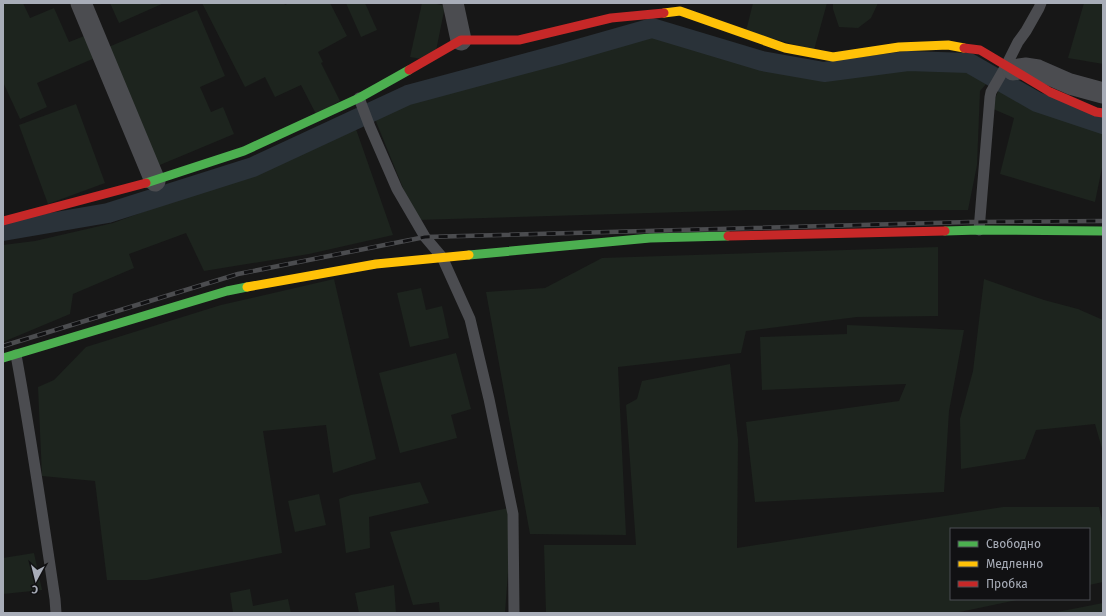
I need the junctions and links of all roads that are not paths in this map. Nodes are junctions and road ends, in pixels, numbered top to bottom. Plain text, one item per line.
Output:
1 (81, 3) edge
2 (453, 3) edge
3 (1040, 3) edge
4 (461, 40) junction
5 (1007, 69) junction
6 (1103, 93) edge
7 (358, 98) junction
8 (1103, 113) edge
9 (155, 181) junction
10 (3, 221) edge
11 (979, 230) junction
12 (1103, 231) edge
13 (442, 257) junction
14 (16, 355) junction
15 (3, 358) edge
16 (56, 613) edge
17 (514, 613) edge

1 - 9 street
2 - 4 street
3 - 5 lane
4 - 5 street
4 - 7 street
5 - 6 street
5 - 8 street
5 - 11 lane
7 - 9 street
7 - 13 lane
9 - 10 street
11 - 12 street
11 - 13 street
13 - 14 street
13 - 17 lane
14 - 15 street
14 - 16 lane

